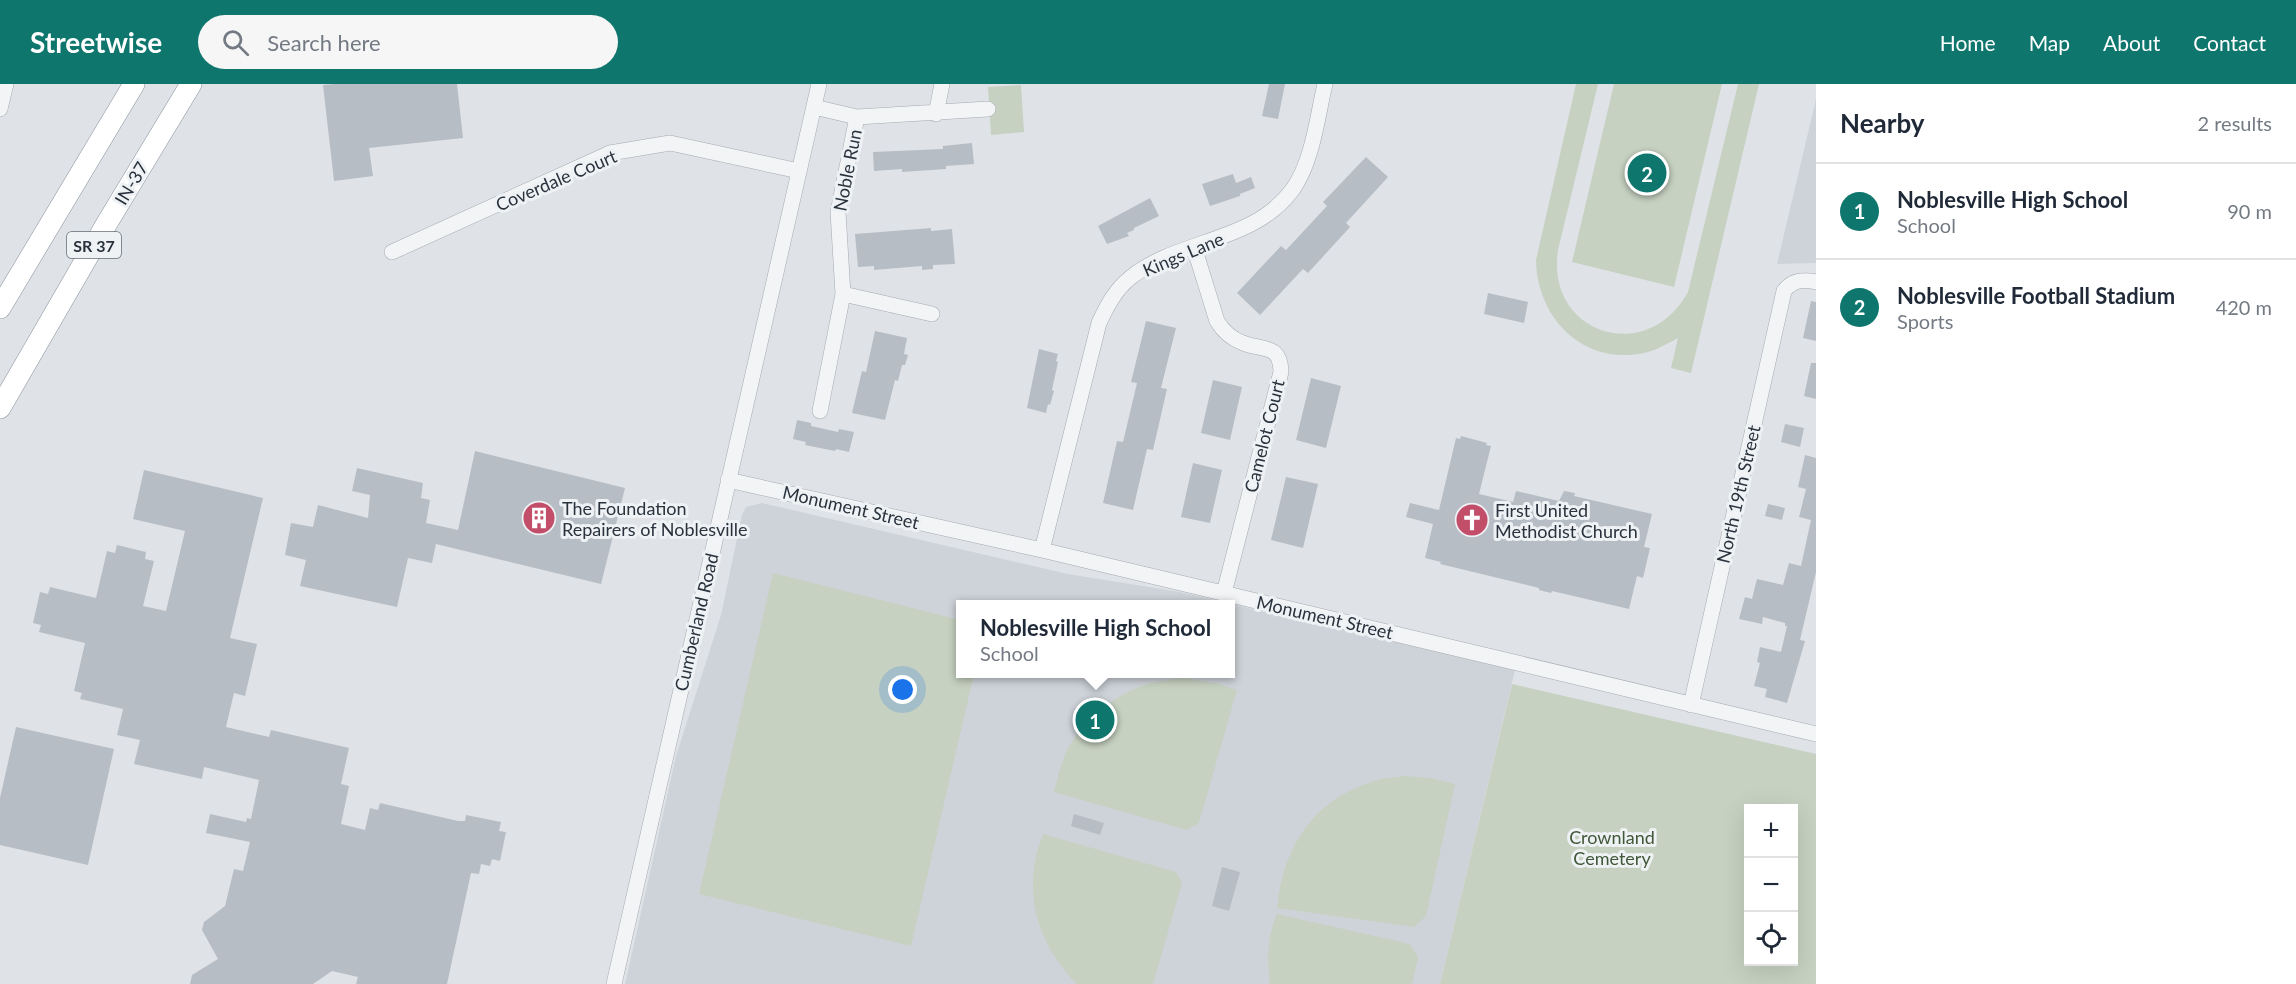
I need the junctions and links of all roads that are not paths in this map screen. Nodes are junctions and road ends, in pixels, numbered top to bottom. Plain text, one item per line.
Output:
1 (6, 84) edge
2 (134, 84) edge
3 (191, 84) edge
4 (819, 84) edge
5 (942, 84) edge
6 (1325, 84) edge
7 (814, 107) junction
8 (0, 109) edge
9 (988, 109) dead end
10 (936, 114) junction
11 (857, 117) junction
12 (799, 171) junction
13 (1194, 247) junction
14 (392, 252) dead end
15 (1816, 282) edge
16 (843, 294) junction
17 (0, 308) edge
18 (932, 314) dead end
19 (0, 408) edge
20 (820, 411) dead end
21 (728, 480) junction
22 (1041, 550) junction
23 (1224, 593) junction
24 (1691, 705) junction
25 (1816, 733) edge
26 (614, 984) edge

1 - 8 street
2 - 17 highway, SR 37
3 - 19 highway, IN-37 / SR 37
4 - 7 street, Cumberland Road
5 - 10 street
6 - 13 street, Kings Lane
7 - 11 street, Noble Run
7 - 12 street, Cumberland Road
9 - 10 street, Noble Run
10 - 11 street, Noble Run
11 - 16 street, Noble Run
12 - 14 street, Coverdale Court
12 - 21 street, Cumberland Road
13 - 22 street, Kings Lane
13 - 23 street, Camelot Court
15 - 24 street, North 19th Street
16 - 18 street
16 - 20 street, Noble Run
21 - 22 street, Monument Street
21 - 26 street, Cumberland Road
22 - 23 street, Monument Street
23 - 24 street, Monument Street
24 - 25 street, Monument Street

